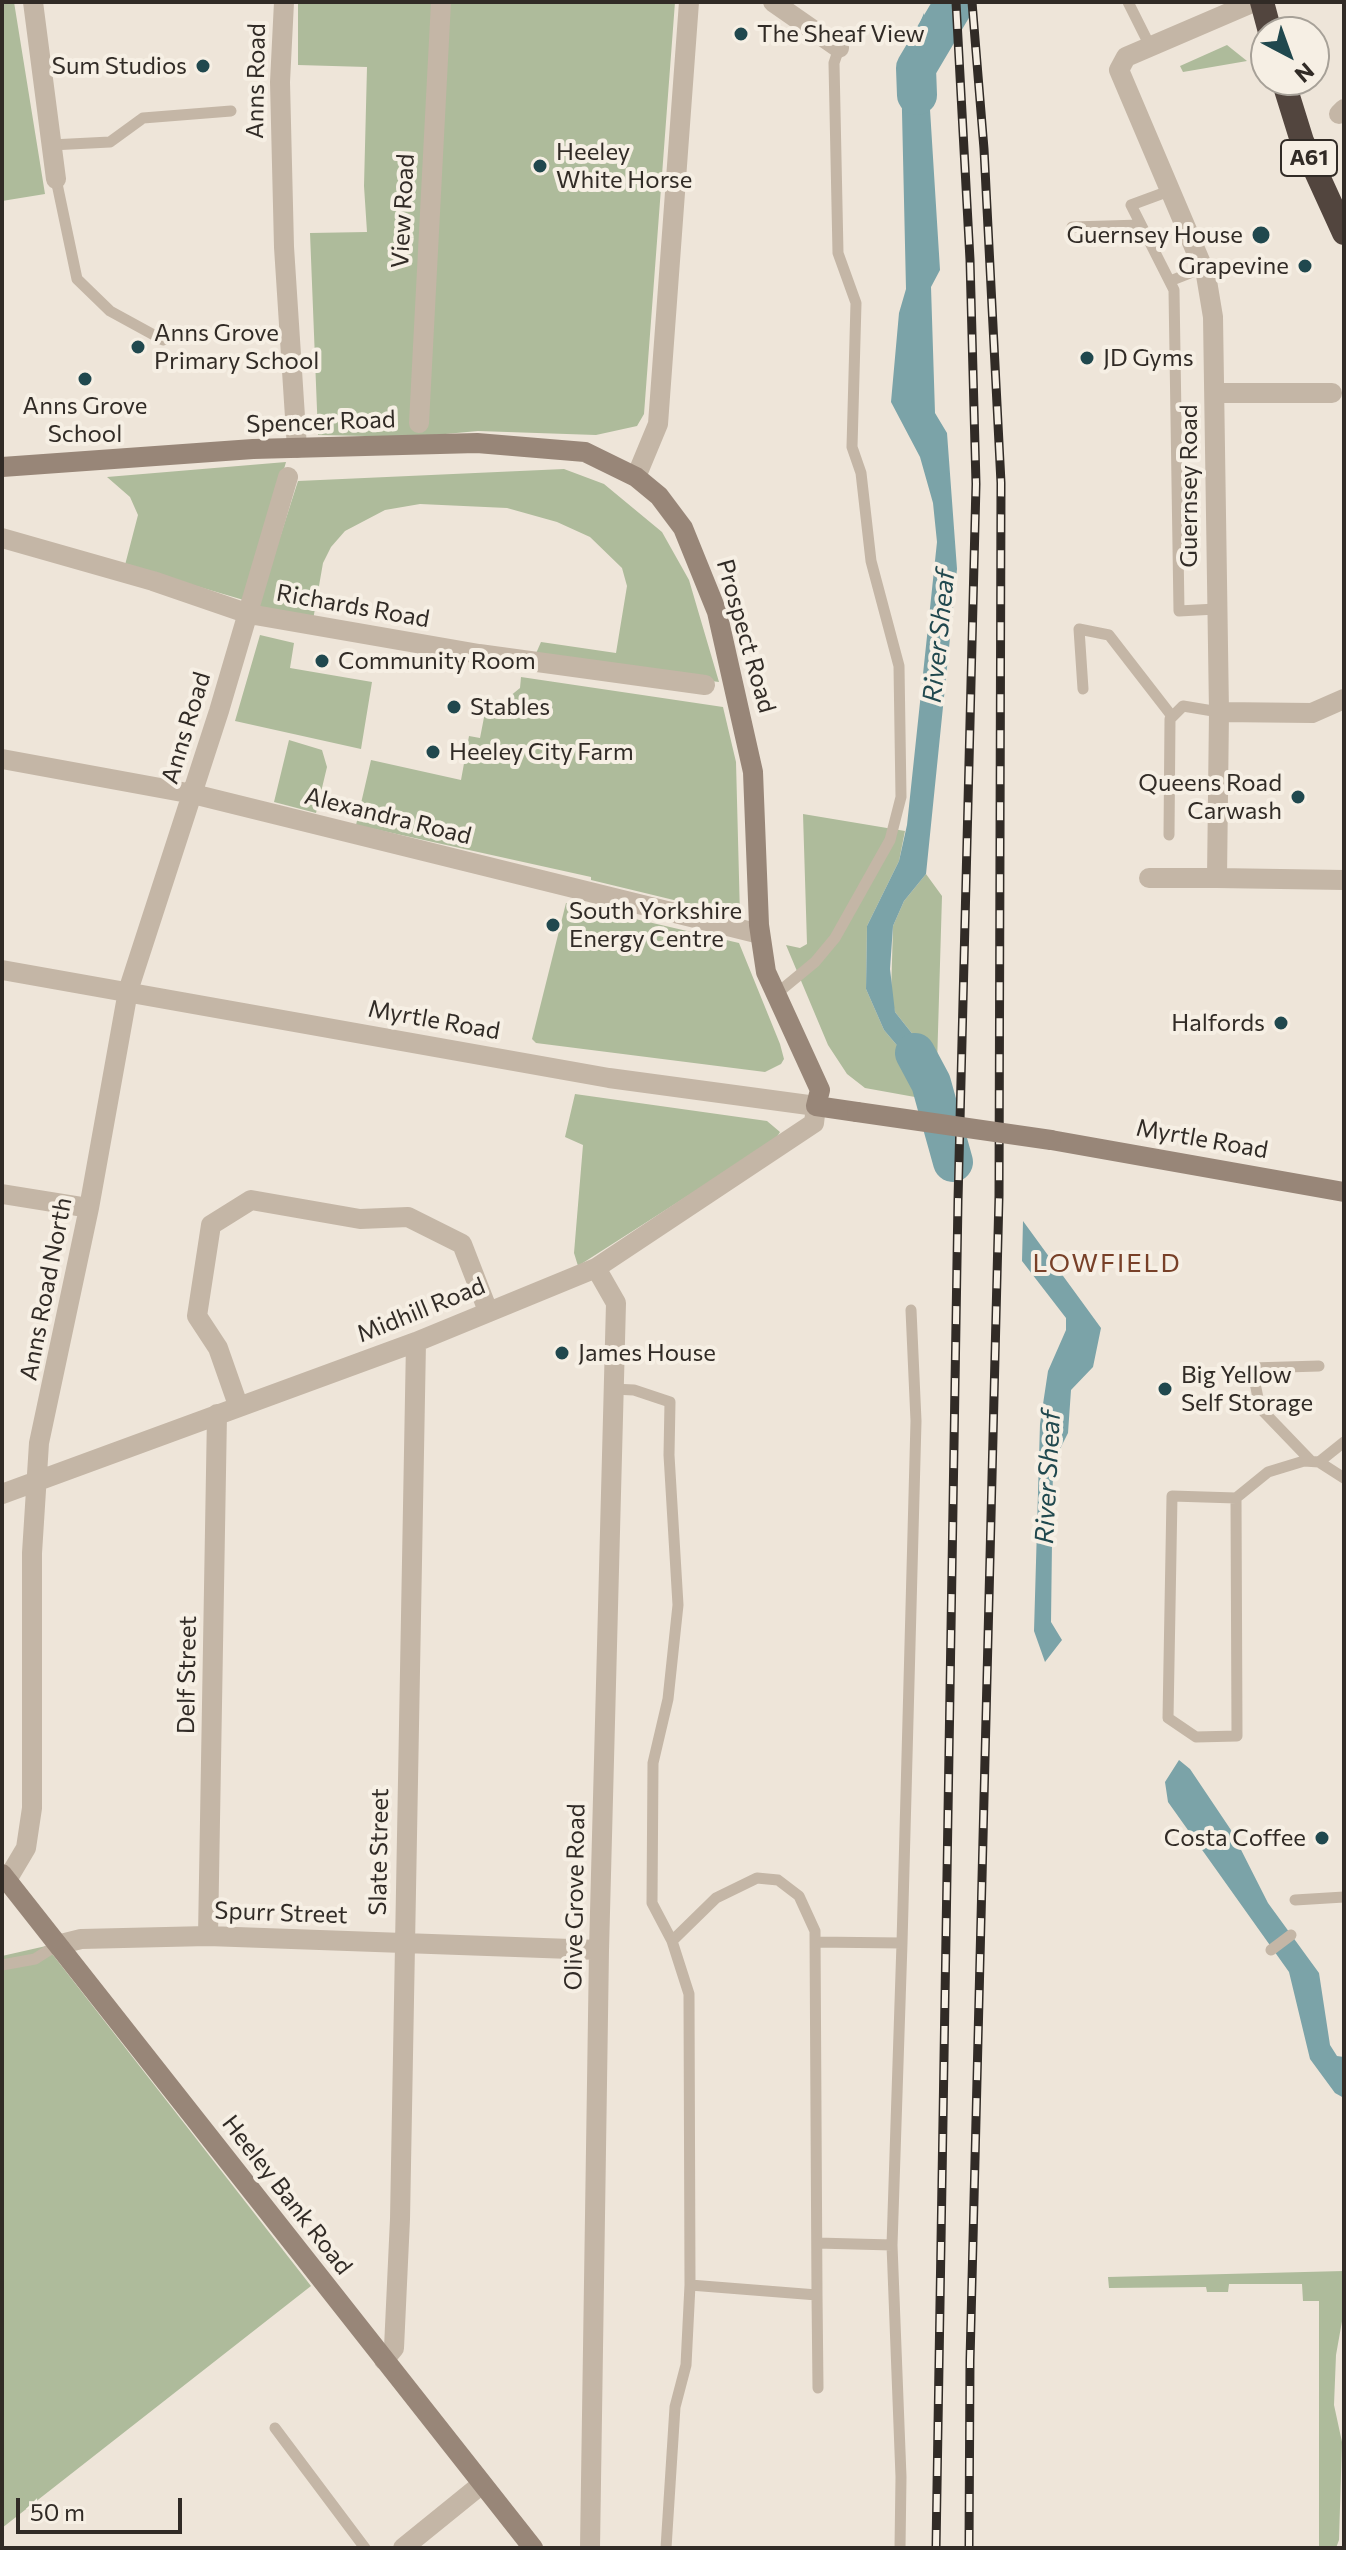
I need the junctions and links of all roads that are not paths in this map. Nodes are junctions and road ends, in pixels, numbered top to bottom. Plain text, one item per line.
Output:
1 (33, 2) edge
2 (284, 2) edge
3 (441, 2) edge
4 (689, 2) edge
5 (773, 2) edge
6 (1128, 2) edge
7 (1254, 2) edge
8 (1150, 46) junction
9 (839, 48) joint
10 (1288, 96) edge
11 (231, 111) dead end
12 (51, 145) junction
13 (56, 179) joint
14 (1169, 191) junction
15 (1141, 225) junction
16 (1072, 227) dead end
17 (1344, 233) edge
18 (1203, 268) junction
19 (1170, 281) junction
20 (163, 340) dead end
21 (1215, 393) junction
22 (1332, 393) dead end
23 (419, 423) dead end
24 (297, 448) junction
25 (2, 467) edge
26 (288, 477) dead end
27 (636, 477) junction
28 (2, 538) edge
29 (1216, 609) junction
30 (249, 614) junction
31 (705, 685) dead end
32 (1083, 689) dead end
33 (1344, 699) edge
34 (1219, 712) junction
35 (1171, 715) junction
36 (2, 759) edge
37 (193, 794) junction
38 (1169, 835) dead end
39 (1149, 878) dead end
40 (1217, 878) junction
41 (1344, 880) edge
42 (760, 934) junction
43 (2, 970) edge
44 (128, 991) junction
45 (775, 995) junction
46 (816, 1106) junction
47 (1344, 1192) edge
48 (2, 1194) edge
49 (89, 1208) junction
50 (596, 1268) junction
51 (911, 1310) dead end
52 (488, 1311) junction
53 (416, 1342) junction
54 (1319, 1366) dead end
55 (613, 1389) junction
56 (238, 1405) junction
57 (217, 1414) junction
58 (1344, 1442) edge
59 (1315, 1461) junction
60 (1344, 1478) edge
61 (39, 1481) junction
62 (2, 1494) edge
63 (1236, 1498) junction
64 (5, 1877) edge
65 (1344, 1897) edge
66 (1295, 1900) dead end
67 (1291, 1935) dead end
68 (208, 1936) junction
69 (672, 1941) junction
70 (815, 1942) junction
71 (403, 1943) junction
72 (902, 1943) junction
73 (57, 1945) junction
74 (599, 1950) junction
75 (1271, 1950) dead end
76 (2, 1965) edge
77 (817, 2243) junction
78 (892, 2245) junction
79 (690, 2285) junction
80 (817, 2295) junction
81 (384, 2360) junction
82 (818, 2388) dead end
83 (275, 2428) dead end
84 (482, 2484) junction
85 (588, 2543) edge
86 (365, 2548) edge
87 (403, 2548) edge
88 (533, 2548) edge
89 (666, 2548) edge
90 (900, 2548) edge

1 - 12 street
2 - 24 street, Anns Road
3 - 23 street, View Road
4 - 27 street
5 - 9 street
6 - 8 lane
7 - 8 street
8 - 14 street, Guernsey Road
9 - 45 lane
10 - 17 highway, A61
11 - 12 lane
12 - 13 street
13 - 20 lane
14 - 15 lane
14 - 18 street, Guernsey Road
15 - 16 lane
15 - 19 lane
18 - 19 lane
18 - 21 street, Guernsey Road
19 - 29 lane
21 - 22 street
21 - 29 street, Guernsey Road
24 - 25 main road, Spencer Road
24 - 27 main road, Spencer Road
26 - 30 street, Anns Road
27 - 42 main road, Prospect Road
28 - 30 street, Richards Road
29 - 34 street, Guernsey Road
30 - 31 street, Richards Road
30 - 37 street, Anns Road
32 - 35 lane
33 - 34 street
34 - 35 lane
34 - 40 street, Guernsey Road
35 - 38 lane
36 - 37 street, Alexandra Road
37 - 42 street, Alexandra Road
37 - 44 street, Anns Road
39 - 40 street
40 - 41 street
42 - 45 main road, Prospect Road
43 - 44 street, Myrtle Road
44 - 46 street, Myrtle Road
44 - 49 street, Anns Road North
45 - 46 main road, Prospect Road
46 - 47 main road, Myrtle Road, bridge
46 - 50 street, Midhill Road
48 - 49 street
49 - 61 street, Anns Road North
50 - 52 street, Midhill Road
50 - 55 street, Olive Grove Road
51 - 72 lane
52 - 53 street, Midhill Road
52 - 56 street
53 - 56 street, Midhill Road
53 - 71 street, Slate Street
54 - 59 lane
55 - 69 lane
55 - 74 street, Olive Grove Road
56 - 57 street, Midhill Road
57 - 61 street, Midhill Road
57 - 68 street, Delf Street
58 - 59 lane
59 - 60 lane
59 - 63 lane
61 - 62 street, Midhill Road
61 - 64 street, Anns Road North
63 - 63 lane
64 - 73 main road, Heeley Bank Road
65 - 66 lane
67 - 75 lane
68 - 71 street, Spurr Street
68 - 73 street, Spurr Street
69 - 70 lane
69 - 79 lane
70 - 72 lane
70 - 77 lane
71 - 74 street, Spurr Street
71 - 81 street, Slate Street
72 - 78 lane
73 - 76 lane
73 - 81 main road, Heeley Bank Road
74 - 85 street, Olive Grove Road
77 - 78 lane
77 - 80 lane
78 - 90 lane
79 - 80 lane
79 - 89 lane
80 - 82 lane
81 - 84 main road, Heeley Bank Road
83 - 86 lane
84 - 87 street
84 - 88 main road, Heeley Bank Road

